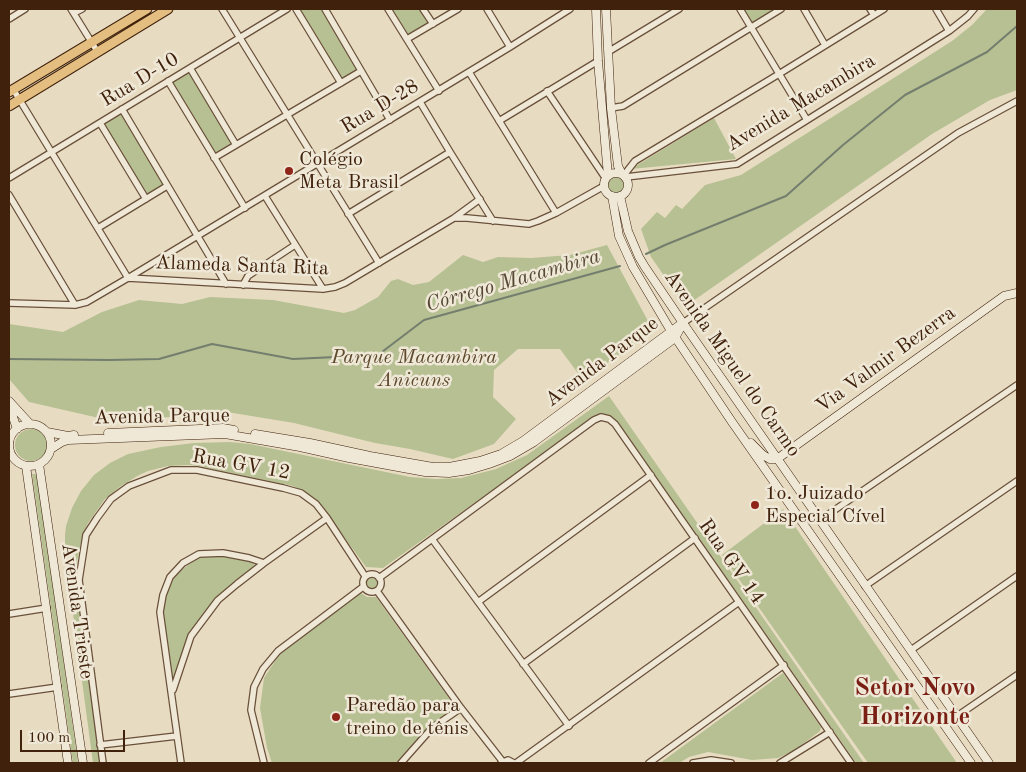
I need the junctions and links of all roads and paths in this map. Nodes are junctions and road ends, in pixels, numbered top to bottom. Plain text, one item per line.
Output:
1 (25, 9) edge
2 (82, 9) edge
3 (147, 9) edge
4 (168, 9) edge
5 (222, 9) edge
6 (287, 9) edge
7 (296, 9) edge
8 (325, 9) edge
9 (388, 9) edge
10 (423, 9) edge
11 (458, 9) edge
12 (487, 9) edge
13 (570, 9) edge
14 (596, 9) edge
15 (606, 9) edge
16 (680, 9) edge
17 (740, 9) edge
18 (781, 9) edge
19 (804, 9) edge
20 (870, 9) edge
21 (884, 9) edge
22 (936, 9) edge
23 (974, 9) edge
24 (72, 11) edge
25 (874, 15) junction
26 (9, 19) edge
27 (433, 24) junction
28 (751, 28) junction
29 (949, 31) junction
30 (240, 38) junction
31 (407, 39) junction
32 (91, 42) junction
33 (825, 45) junction
34 (510, 47) junction
35 (97, 51) junction
36 (608, 52) junction
37 (598, 61) junction
38 (190, 68) junction
39 (361, 71) junction
40 (469, 72) junction
41 (779, 74) junction
42 (168, 81) junction
43 (341, 83) junction
44 (11, 91) edge
45 (438, 91) junction
46 (547, 91) junction
47 (19, 99) junction
48 (1017, 101) edge
49 (420, 102) junction
50 (9, 106) edge
51 (611, 108) junction
52 (122, 110) junction
53 (287, 115) junction
54 (390, 120) junction
55 (807, 120) junction
56 (499, 121) junction
57 (100, 123) junction
58 (236, 145) junction
59 (52, 152) junction
60 (450, 152) junction
61 (214, 158) junction
62 (318, 164) junction
63 (624, 176) junction
64 (9, 178) edge
65 (606, 180) junction
66 (167, 186) junction
67 (9, 195) edge
68 (265, 196) junction
69 (612, 196) junction
70 (620, 196) junction
71 (146, 199) junction
72 (480, 199) junction
73 (245, 208) junction
74 (556, 213) junction
75 (348, 214) junction
76 (454, 218) junction
77 (493, 221) junction
78 (98, 228) junction
79 (197, 236) junction
80 (295, 245) junction
81 (379, 263) junction
82 (128, 278) junction
83 (226, 284) junction
84 (243, 285) junction
85 (323, 290) junction
86 (1017, 293) edge
87 (9, 303) edge
88 (75, 304) junction
89 (683, 323) junction
90 (673, 334) junction
91 (1017, 385) edge
92 (9, 401) edge
93 (9, 410) edge
94 (732, 422) junction
95 (30, 424) junction
96 (17, 429) junction
97 (47, 432) junction
98 (9, 440) edge
99 (51, 449) junction
100 (9, 450) edge
101 (777, 458) junction
102 (39, 464) junction
103 (26, 466) junction
104 (651, 476) junction
105 (1017, 481) edge
106 (327, 518) junction
107 (820, 520) junction
108 (695, 538) junction
109 (432, 539) junction
110 (264, 563) junction
111 (365, 576) junction
112 (1017, 576) edge
113 (379, 578) junction
114 (865, 586) junction
115 (363, 587) junction
116 (377, 591) junction
117 (478, 602) junction
118 (739, 602) junction
119 (46, 608) junction
120 (9, 614) edge
121 (910, 650) junction
122 (523, 664) junction
123 (784, 665) junction
124 (1017, 675) edge
125 (58, 687) junction
126 (172, 692) junction
127 (9, 694) edge
128 (460, 708) junction
129 (957, 717) junction
130 (944, 725) junction
131 (569, 726) junction
132 (830, 732) junction
133 (177, 736) junction
134 (100, 745) junction
135 (68, 763) edge
136 (83, 763) edge
137 (103, 763) edge
138 (181, 763) edge
139 (264, 763) edge
140 (402, 763) edge
141 (502, 763) edge
142 (515, 763) edge
143 (649, 763) edge
144 (693, 763) edge
145 (731, 763) edge
146 (780, 763) edge
147 (851, 763) edge
148 (971, 763) edge
149 (989, 763) edge

1 - 26 street
2 - 24 street
3 - 32 main road
4 - 35 main road
5 - 30 street
6 - 30 street, Rua D-10
7 - 43 street
8 - 39 street
9 - 31 street
10 - 27 street
11 - 27 street
12 - 34 street
13 - 34 street, Rua D-28
14 - 37 street
15 - 36 street
16 - 36 street
17 - 28 street
18 - 28 street
19 - 33 street
20 - 25 street
21 - 25 street
22 - 29 street
23 - 29 street, Avenida Macambira
24 - 32 street
25 - 33 street
27 - 31 street
28 - 41 street
28 - 51 street
29 - 55 street, Avenida Macambira
30 - 38 street, Rua D-10
30 - 53 street
31 - 45 street
32 - 35 street
32 - 44 main road
33 - 41 street
34 - 40 street, Rua D-28
35 - 47 main road
36 - 51 street
37 - 46 street
37 - 65 street
38 - 42 street, Rua D-10
38 - 58 street
39 - 43 street
39 - 54 street
40 - 45 street, Rua D-28
40 - 56 street
41 - 55 street
41 - 63 street
42 - 52 street, Rua D-10
42 - 61 street
43 - 53 street
44 - 47 street
45 - 49 street, Rua D-28
46 - 56 street
46 - 65 street
47 - 50 main road
47 - 59 street
48 - 89 street
49 - 54 street, Rua D-28
49 - 60 street
51 - 63 street
52 - 57 street, Rua D-10
52 - 66 street
53 - 58 street
53 - 62 street
54 - 62 street, Rua D-28
55 - 63 street, Avenida Macambira
56 - 74 street
57 - 59 street, Rua D-10
57 - 71 street
58 - 61 street
59 - 64 street, Rua D-10
59 - 78 street
60 - 72 street
60 - 75 street
61 - 73 street
62 - 68 street, Rua D-28
62 - 75 street
63 - 65 street
63 - 70 street
65 - 69 street
65 - 74 street
66 - 71 street
66 - 79 street
67 - 88 street
68 - 73 street, Rua D-28
68 - 80 street
69 - 70 street
69 - 90 street, Avenida Miguel do Carmo
70 - 89 street, Avenida Miguel do Carmo
71 - 78 street
72 - 76 street, Alameda Santa Rita
72 - 77 street
73 - 79 street, Rua D-28
74 - 77 street
75 - 81 street
76 - 77 street
76 - 81 street, Alameda Santa Rita
78 - 82 street
79 - 82 street, Rua D-28
79 - 83 street
80 - 84 street
80 - 85 street
81 - 85 street, Alameda Santa Rita
82 - 83 street, Alameda Santa Rita
82 - 88 street, Alameda Santa Rita
83 - 84 street, Alameda Santa Rita
84 - 85 street, Alameda Santa Rita
86 - 101 street, Via Valmir Bezerra
87 - 88 street, Alameda Santa Rita
89 - 90 street, Avenida Parque
89 - 101 street, Avenida Miguel do Carmo
90 - 94 street, Avenida Miguel do Carmo
90 - 97 street, Avenida Parque
90 - 99 street, Avenida Parque
91 - 107 street
92 - 95 street
93 - 96 street
94 - 101 street
94 - 130 street, Avenida Miguel do Carmo
95 - 96 street
95 - 97 street
96 - 98 street
97 - 99 street
98 - 100 street
99 - 102 street
100 - 103 street
101 - 107 street, Avenida Miguel do Carmo
102 - 103 street
102 - 136 street, Avenida Trieste
103 - 119 street, Avenida Trieste
104 - 108 street, Rua GV 14
104 - 109 street, Rua GV 14
104 - 117 street
105 - 114 street
106 - 110 street
106 - 111 street, Rua GV 12
106 - 134 street, Rua GV 12
107 - 114 street, Avenida Miguel do Carmo
108 - 118 street, Rua GV 14
108 - 122 street
109 - 113 street
109 - 117 street
110 - 126 street
110 - 126 street
111 - 113 street
111 - 115 street
112 - 121 street
113 - 116 street
114 - 121 street, Avenida Miguel do Carmo
115 - 116 street
115 - 139 street
116 - 128 street
117 - 122 street
118 - 123 street, Rua GV 14
118 - 131 street
119 - 120 street
119 - 125 street, Avenida Trieste
121 - 129 street, Avenida Miguel do Carmo
122 - 131 street
123 - 132 street, Rua GV 14
123 - 143 street
124 - 129 street
125 - 127 street
125 - 135 street, Avenida Trieste
126 - 133 street
128 - 140 street
128 - 141 street
129 - 130 street
129 - 149 street, Avenida Miguel do Carmo
130 - 148 street, Avenida Miguel do Carmo
131 - 142 street
132 - 146 street
132 - 147 street, Rua GV 14
133 - 134 street
133 - 138 street
134 - 137 street, Rua GV 12
141 - 142 street
144 - 145 street

